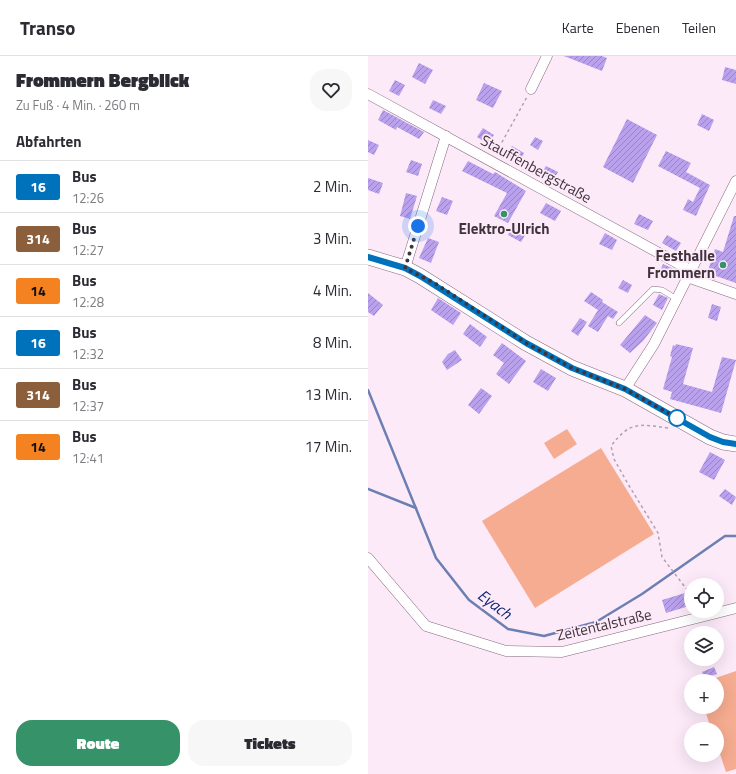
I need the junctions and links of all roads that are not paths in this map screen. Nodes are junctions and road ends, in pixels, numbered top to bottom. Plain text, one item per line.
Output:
1 (548, 56) edge
2 (531, 89) road end
3 (368, 94) edge
4 (446, 136) junction
5 (736, 181) edge
6 (368, 257) edge
7 (405, 268) junction
8 (688, 273) junction
9 (736, 294) edge
10 (675, 298) junction
11 (618, 323) dead end
12 (625, 389) junction
13 (736, 444) edge
14 (368, 558) edge
15 (736, 608) edge

1 - 2 street
3 - 4 street, Stauffenbergstraße
4 - 7 street
4 - 8 street, Stauffenbergstraße
5 - 8 street
6 - 7 main road
7 - 12 main road
8 - 9 street, Stauffenbergstraße
8 - 10 street
10 - 11 lane
10 - 12 street
12 - 13 main road
14 - 15 street, Zeitentalstraße

